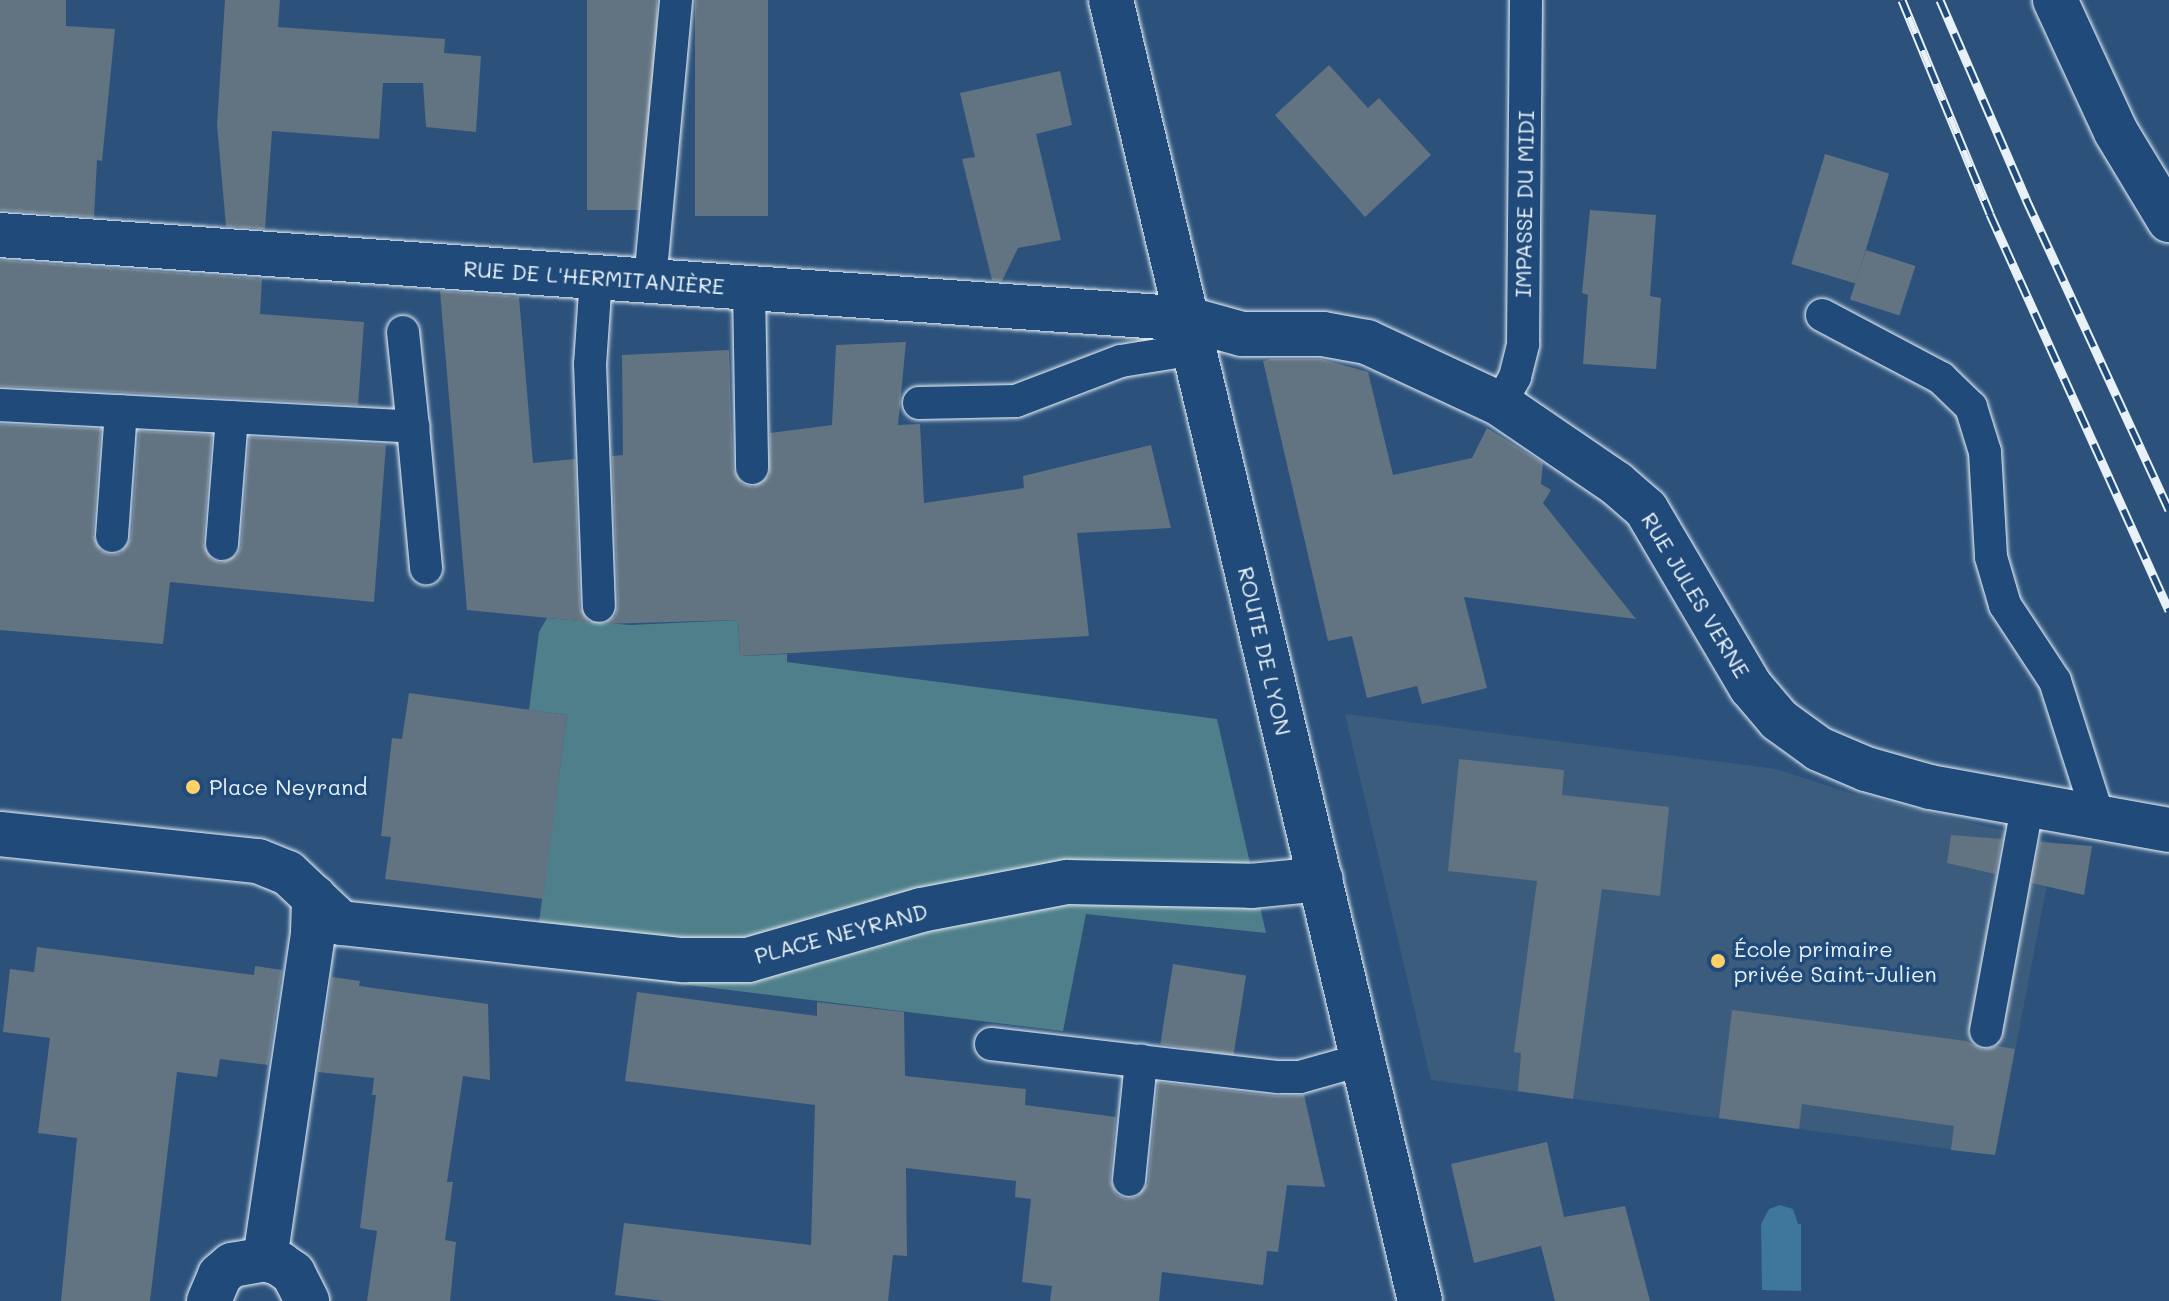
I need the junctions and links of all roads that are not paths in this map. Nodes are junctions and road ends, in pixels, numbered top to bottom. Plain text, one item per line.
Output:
1 (676, 0) edge
2 (1111, 0) edge
3 (1526, 0) edge
4 (2055, 0) edge
5 (2169, 220) edge
6 (0, 235) edge
7 (596, 277) junction
8 (650, 281) junction
9 (749, 288) junction
10 (1822, 315) dead end
11 (403, 332) dead end
12 (1191, 334) junction
13 (919, 403) dead end
14 (1500, 404) junction
15 (0, 405) edge
16 (121, 411) junction
17 (232, 417) junction
18 (413, 427) junction
19 (752, 468) dead end
20 (112, 536) dead end
21 (222, 544) dead end
22 (426, 568) dead end
23 (599, 606) dead end
24 (2027, 807) junction
25 (2099, 819) junction
26 (2169, 830) edge
27 (0, 834) edge
28 (1321, 879) junction
29 (314, 897) junction
30 (1986, 1031) dead end
31 (991, 1044) dead end
32 (1364, 1059) junction
33 (1141, 1061) junction
34 (1129, 1180) dead end
35 (265, 1259) junction
36 (209, 1301) edge
37 (307, 1301) edge
38 (1420, 1301) edge

1 - 8 lane
2 - 12 street, ROUTE DE LYON
3 - 14 lane, IMPASSE DU MIDI
4 - 5 street
6 - 7 street, RUE DE L'HERMITANIÈRE
7 - 8 street, RUE DE L'HERMITANIÈRE
7 - 23 lane
8 - 9 street, RUE DE L'HERMITANIÈRE
9 - 12 street, RUE DE L'HERMITANIÈRE
9 - 19 lane
10 - 25 lane
11 - 18 lane
12 - 13 lane
12 - 14 street, RUE JULES VERNE
12 - 28 street, ROUTE DE LYON
14 - 24 street, RUE JULES VERNE
15 - 16 lane
16 - 17 lane
16 - 20 lane
17 - 18 lane
17 - 21 lane
18 - 22 lane
24 - 25 street, RUE JULES VERNE
24 - 30 lane
25 - 26 street, RUE JULES VERNE
27 - 29 street, PLACE NEYRAND
28 - 29 street, PLACE NEYRAND
28 - 32 street, ROUTE DE LYON
29 - 35 street
31 - 33 lane
32 - 33 lane
32 - 38 street, ROUTE DE LYON
33 - 34 lane
35 - 36 street
35 - 37 street

